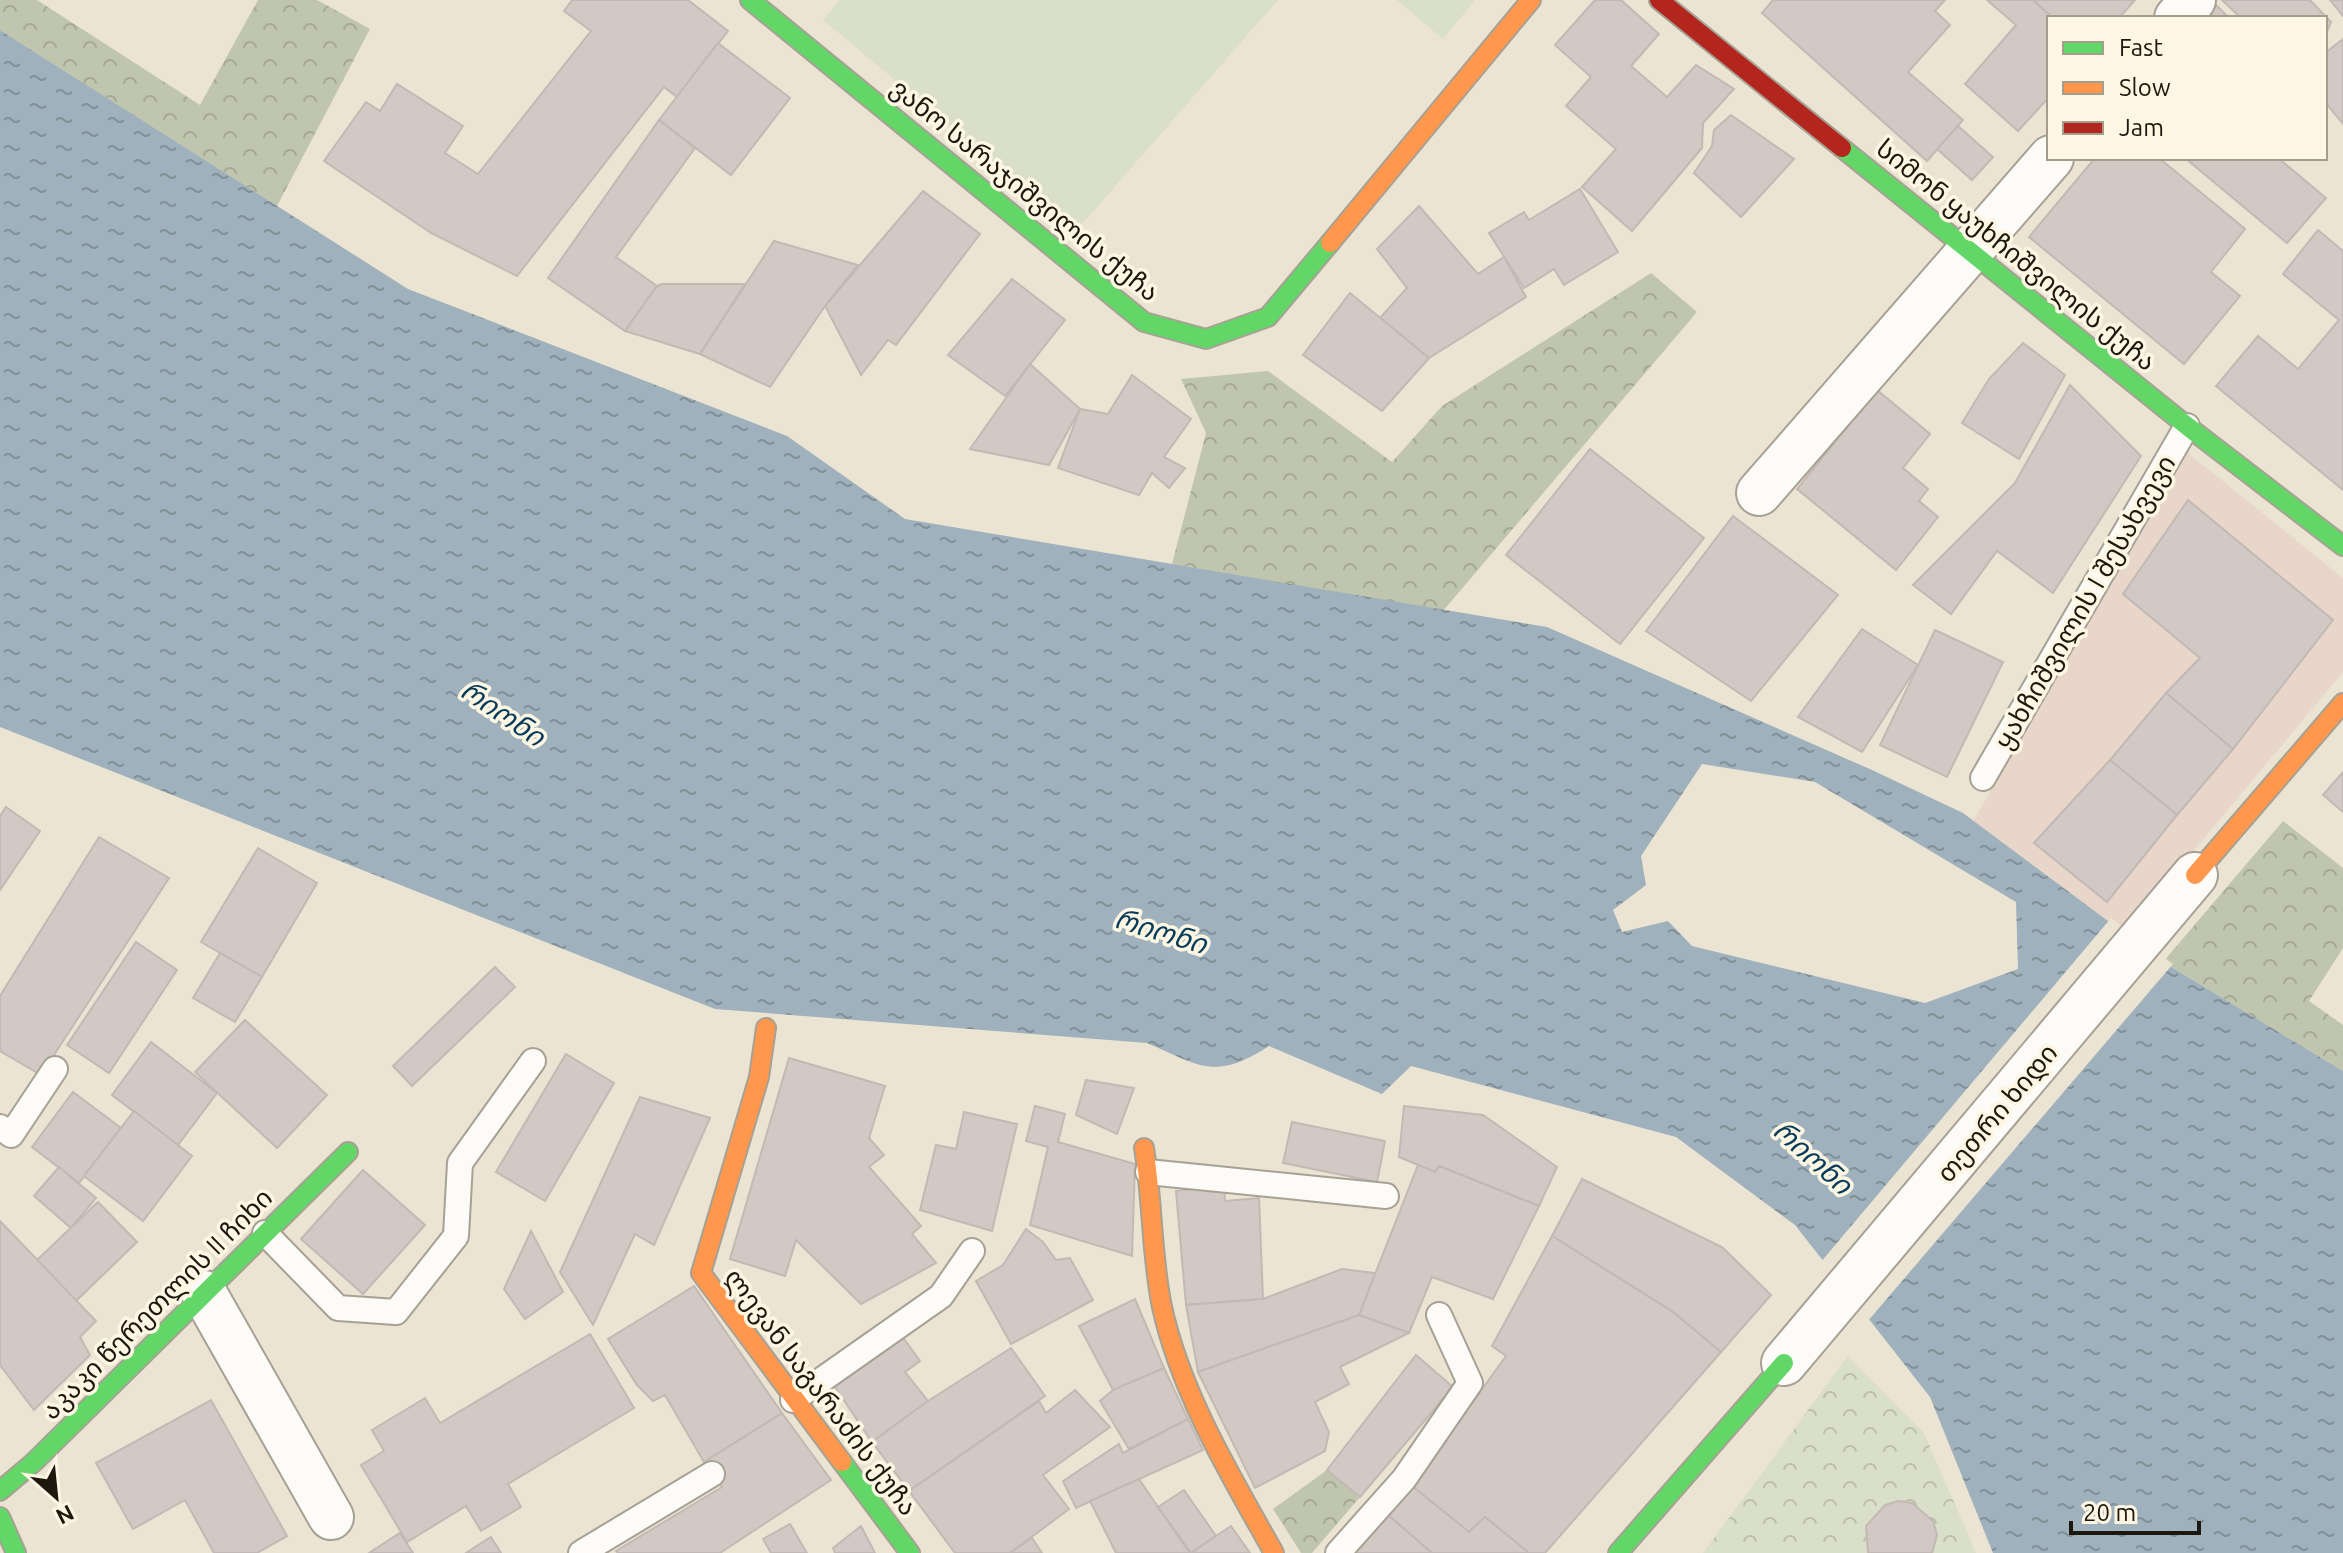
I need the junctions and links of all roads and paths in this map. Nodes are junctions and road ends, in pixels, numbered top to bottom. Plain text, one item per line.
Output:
1 (750, 0) edge
2 (1531, 0) edge
3 (1659, 0) edge
4 (2193, 0) edge
5 (2179, 16) edge
6 (2049, 160) edge
7 (1968, 251) junction
8 (2187, 426) junction
9 (1759, 493) dead end
10 (2343, 546) edge
11 (2343, 703) edge
12 (1983, 778) dead end
13 (2188, 884) joint
14 (766, 1028) dead end
15 (533, 1061) dead end
16 (55, 1069) dead end
17 (0, 1127) edge
18 (1144, 1148) dead end
19 (348, 1152) dead end
20 (1148, 1172) junction
21 (1386, 1196) dead end
22 (265, 1233) junction
23 (972, 1251) dead end
24 (204, 1293) junction
25 (1439, 1315) dead end
26 (1798, 1348) joint
27 (797, 1415) junction
28 (712, 1474) dead end
29 (0, 1491) edge
30 (328, 1510) dead end
31 (0, 1517) edge
32 (16, 1553) edge
33 (581, 1553) edge
34 (910, 1553) edge
35 (1274, 1553) edge
36 (1338, 1553) edge
37 (1618, 1553) edge

1 - 2 street, ვანო სარაჯიშვილის ქუჩა
3 - 7 street, სიმონ ყაუხჩიშვილის ქუჩა
4 - 5 street
6 - 7 street
7 - 8 street, სიმონ ყაუხჩიშვილის ქუჩა
7 - 9 street
8 - 10 street, სიმონ ყაუხჩიშვილის ქუჩა
8 - 12 lane, ყახჩიშვილის I შესახვევი
11 - 13 street
13 - 26 street, თეთრი ხიდი
14 - 27 street, ლევან საგარაძის ქუჩა
15 - 22 lane
16 - 17 lane
18 - 20 street
19 - 22 street, აკაკი წერეთლის II ჩიხი
20 - 21 lane
20 - 35 street
22 - 24 street, აკაკი წერეთლის II ჩიხი
23 - 27 lane
24 - 29 street, აკაკი წერეთლის II ჩიხი
24 - 30 street
25 - 36 lane
26 - 37 street
27 - 34 street, ლევან საგარაძის ქუჩა
28 - 33 lane
31 - 32 street

